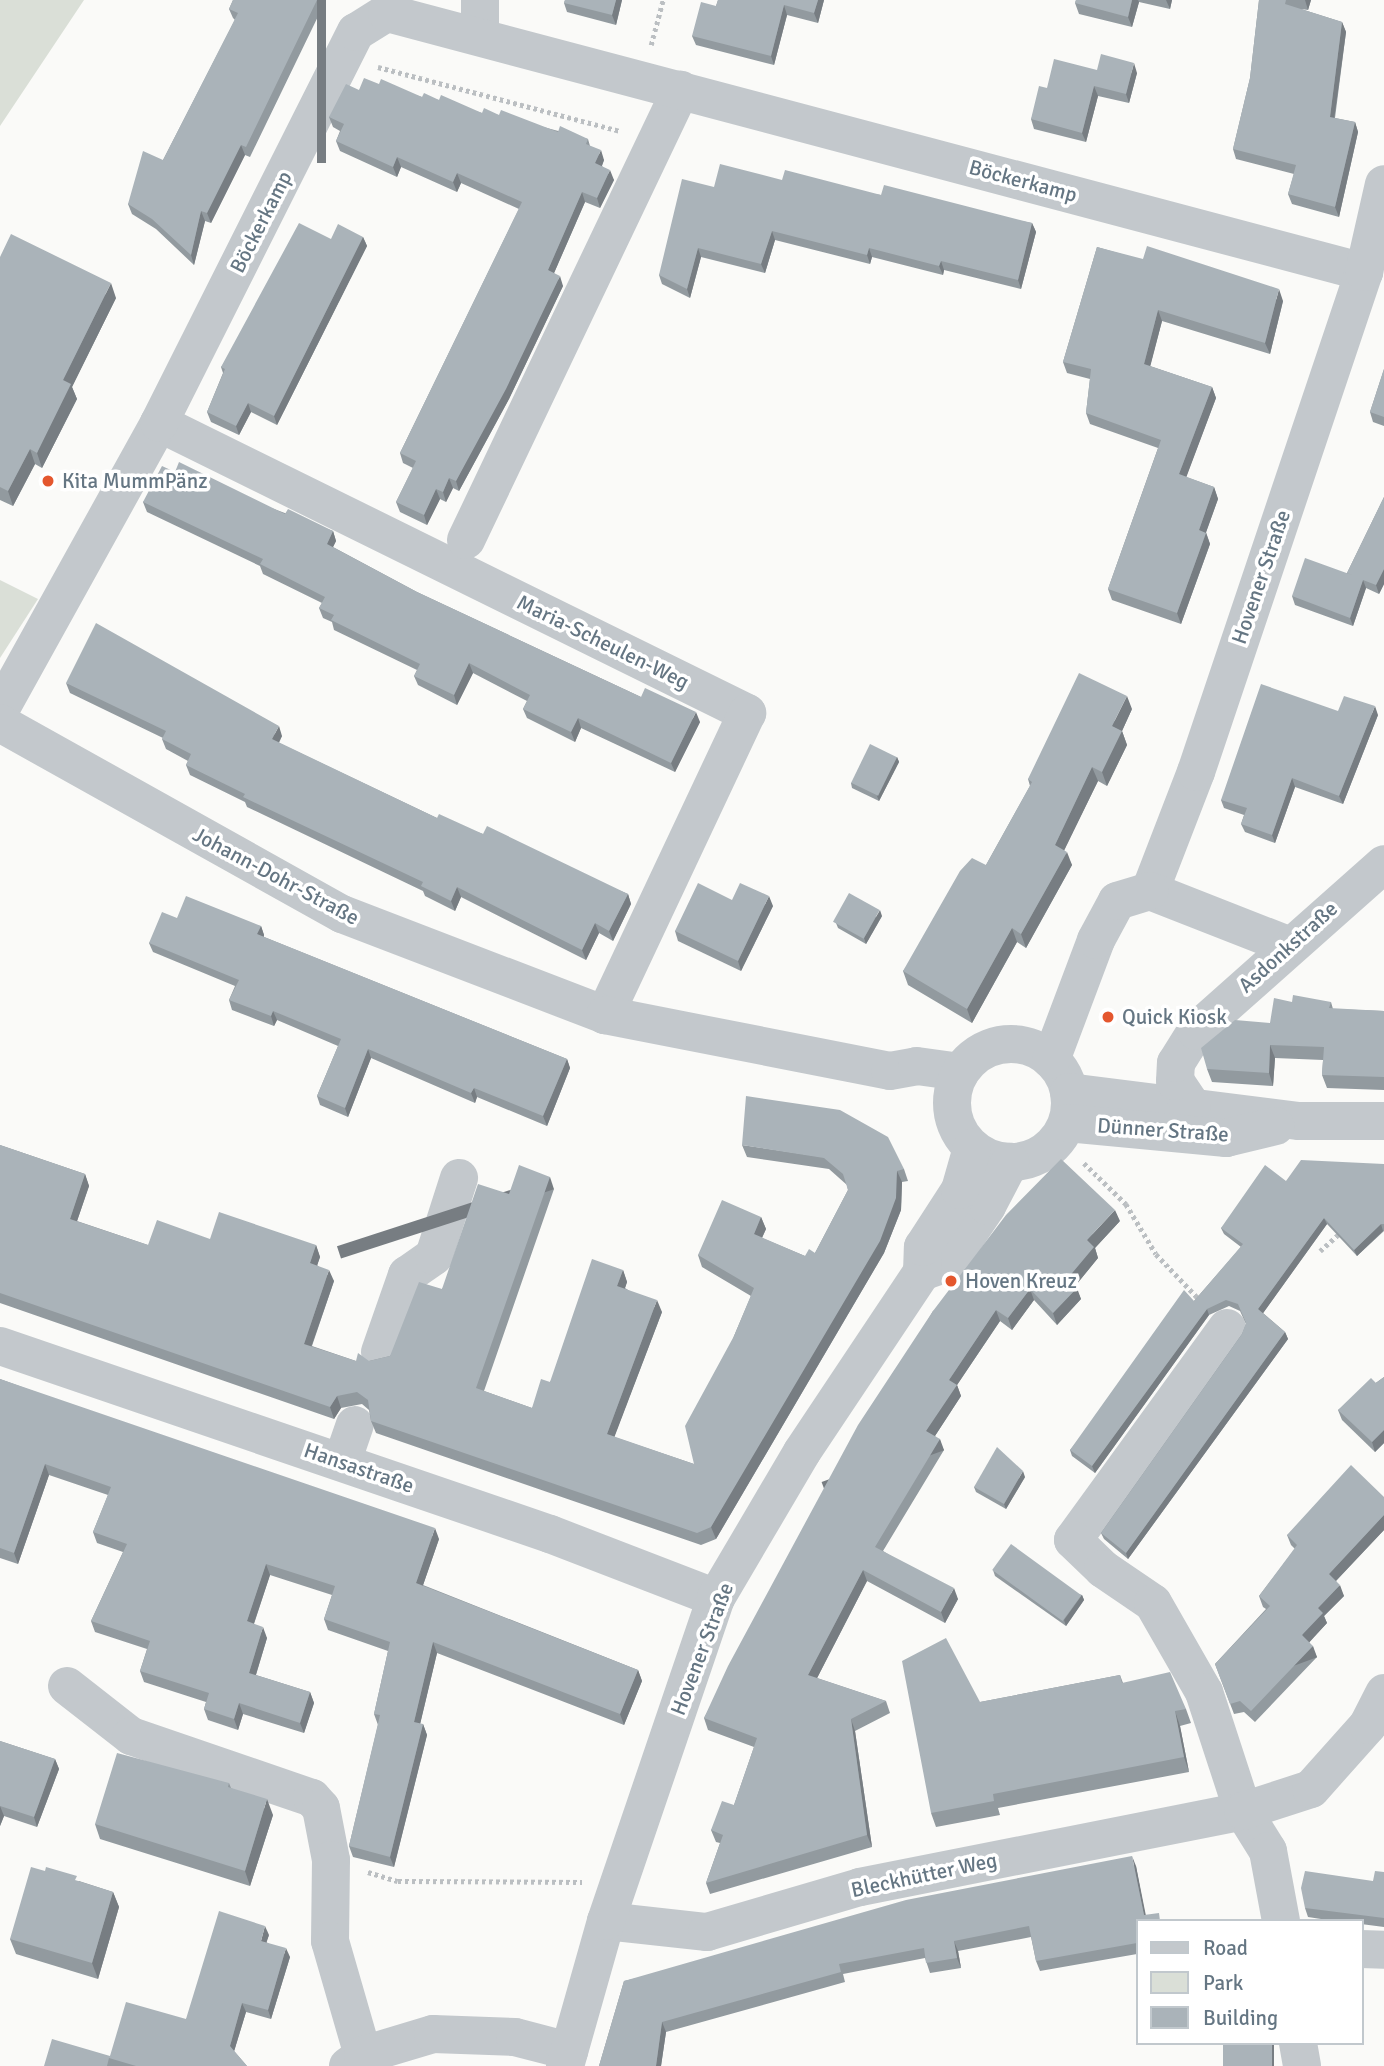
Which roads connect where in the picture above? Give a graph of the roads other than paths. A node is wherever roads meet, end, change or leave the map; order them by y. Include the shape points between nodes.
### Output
1 (391, 7) edge
2 (480, 18) edge
3 (681, 90) junction
4 (1384, 184) edge
5 (1364, 272) junction
6 (159, 424) junction
7 (466, 540) dead end
8 (0, 710) edge
9 (0, 723) edge
10 (1384, 864) edge
11 (1150, 891) junction
12 (1288, 945) junction
13 (604, 1015) junction
14 (956, 1087) junction
15 (1053, 1093) junction
16 (1192, 1106) junction
17 (1299, 1121) junction
18 (1384, 1121) edge
19 (972, 1148) junction
20 (1010, 1162) junction
21 (459, 1178) dead end
22 (922, 1272) junction
23 (1227, 1328) road end
24 (0, 1346) edge
25 (380, 1352) dead end
26 (355, 1425) dead end
27 (342, 1462) junction
28 (716, 1598) junction
29 (67, 1686) dead end
30 (1384, 1693) edge
31 (1243, 1811) junction
32 (1281, 1919) edge
33 (606, 1921) junction
34 (1363, 1949) edge
35 (1384, 1951) edge
36 (1298, 2045) edge
37 (567, 2059) edge
38 (356, 2061) edge
39 (1302, 2066) edge

1 - 2 street, Böckerkamp
1 - 6 street, Böckerkamp via 356,32
2 - 3 street, Böckerkamp via 642,80
3 - 5 street, Böckerkamp
3 - 7 street
4 - 5 street, Hovener Straße
5 - 11 street, Hovener Straße via 1196,772
6 - 8 street, Böckerkamp
6 - 13 street, Maria-Scheulen-Weg via 747,713
9 - 13 street, Johann-Dohr-Straße via 342,914
10 - 12 street, Asdonkstraße
11 - 12 street
11 - 15 street via 1117,901 1096,940
12 - 16 street, Asdonkstraße via 1196,1031 1176,1063 1175,1081
13 - 14 street, Johann-Dohr-Straße via 890,1071 917,1066
14 - 15 street, Dünner Straße via 977,1055 998,1045
14 - 19 street via 961,1135
15 - 16 street, Dünner Straße
15 - 17 street, Dünner Straße via 1226,1138
15 - 20 street via 1034,1158
16 - 17 street, Dünner Straße
17 - 18 street, Dünner Straße
19 - 20 street
19 - 22 street, Hovener Straße via 960,1190 923,1247
20 - 22 street, Hovener Straße via 949,1262
21 - 25 street via 433,1256 407,1275
22 - 28 street, Hovener Straße via 808,1442
23 - 31 street via 1073,1540 1104,1569 1153,1603 1204,1692
24 - 27 street, Hansastraße
26 - 27 street
27 - 28 street, Hansastraße
28 - 33 street, Hovener Straße
29 - 38 street via 131,1736 312,1798 328,1824 330,1941
30 - 31 street, Bleckhütter Weg via 1368,1725 1311,1789
31 - 32 street via 1268,1851
31 - 33 street, Bleckhütter Weg via 860,1886 707,1932
33 - 37 street, Hovener Straße
34 - 35 street
36 - 39 street
37 - 38 street via 515,2037 433,2034

